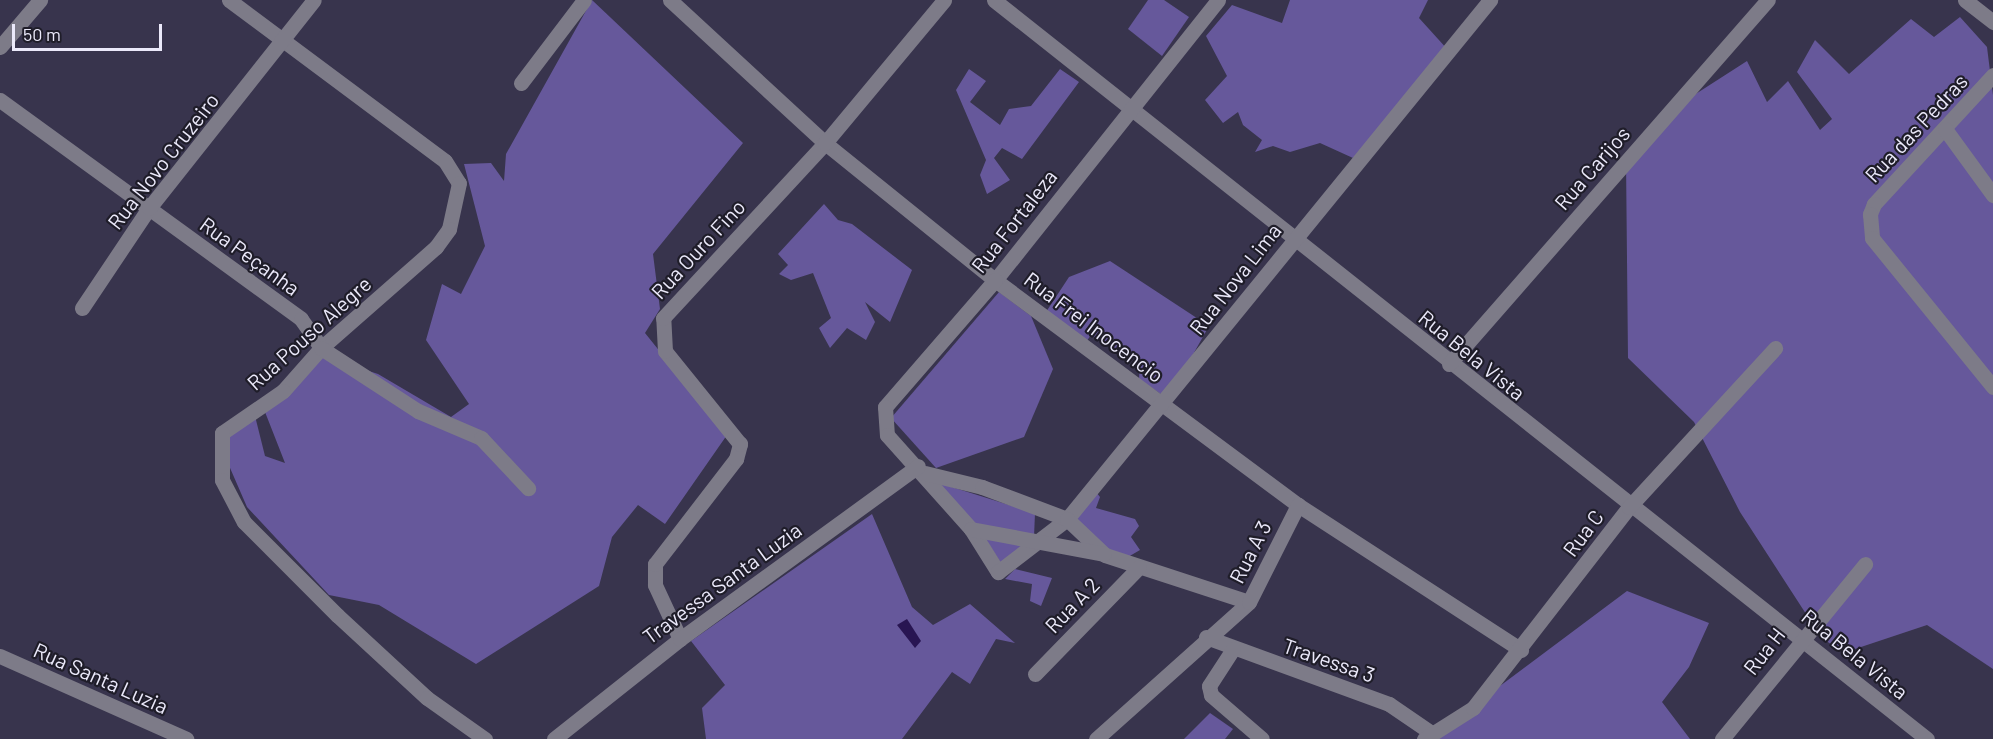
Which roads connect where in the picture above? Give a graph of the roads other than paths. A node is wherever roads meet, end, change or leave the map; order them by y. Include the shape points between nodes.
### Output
1 (40, 0) edge
2 (230, 0) edge
3 (314, 0) edge
4 (584, 0) edge
5 (670, 0) edge
6 (944, 0) edge
7 (994, 0) edge
8 (1218, 0) edge
9 (1490, 0) edge
10 (1767, 0) edge
11 (1965, 0) edge
12 (1993, 22) edge
13 (284, 45) junction
14 (0, 47) edge
15 (1993, 75) edge
16 (521, 83) dead end
17 (0, 100) edge
18 (1128, 110) junction
19 (1945, 129) junction
20 (825, 144) junction
21 (1993, 195) edge
22 (149, 208) junction
23 (1293, 238) junction
24 (995, 280) junction
25 (82, 308) dead end
26 (321, 348) junction
27 (1774, 348) dead end
28 (1449, 364) junction
29 (1991, 385) edge
30 (1163, 405) junction
31 (922, 470) junction
32 (528, 489) dead end
33 (1298, 505) junction
34 (1629, 507) junction
35 (1067, 519) junction
36 (971, 529) junction
37 (1038, 543) junction
38 (1105, 555) junction
39 (1865, 564) dead end
40 (1139, 567) junction
41 (1002, 572) joint
42 (1249, 602) junction
43 (1206, 637) junction
44 (1801, 637) junction
45 (680, 639) junction
46 (1233, 649) junction
47 (1521, 650) junction
48 (0, 656) edge
49 (1035, 674) dead end
50 (1918, 736) edge
51 (1428, 737) edge
52 (186, 739) edge
53 (485, 739) edge
54 (554, 739) edge
55 (1096, 739) edge
56 (1262, 739) edge
57 (1722, 739) edge

1 - 14 street
2 - 13 street, Rua Pouso Alegre
3 - 13 street, Rua Novo Cruzeiro
4 - 16 street
5 - 20 street, Rua Frei Inocencio
6 - 20 street, Rua Ouro Fino
7 - 18 street, Rua Bela Vista
8 - 18 street, Rua Fortaleza
9 - 23 street, Rua Nova Lima
10 - 28 street, Rua Carijos
11 - 12 street
13 - 22 street, Rua Novo Cruzeiro
13 - 26 street, Rua Pouso Alegre via 375,106 445,161 459,183 456,208 436,247
15 - 19 street, Rua das Pedras
17 - 22 street, Rua Peçanha
18 - 23 street, Rua Bela Vista
18 - 24 street, Rua Fortaleza
19 - 21 street
19 - 29 street, Rua das Pedras via 1874,204 1872,238
20 - 24 street, Rua Frei Inocencio
20 - 45 street, Rua Ouro Fino via 663,318 660,328 665,351 740,444 736,459 655,564 655,585
22 - 25 street, Rua Novo Cruzeiro
22 - 26 street, Rua Peçanha via 301,319
23 - 28 street, Rua Bela Vista
23 - 30 street, Rua Nova Lima
24 - 30 street, Rua Frei Inocencio
24 - 31 street, Rua Fortaleza via 885,407 886,435
26 - 32 street, Rua Peçanha via 418,411 481,438
26 - 53 street, Rua Pouso Alegre via 277,396 222,433 219,463 227,494 244,522 337,615 427,698
27 - 34 street, Rua C
28 - 34 street, Rua Bela Vista
30 - 33 street, Rua Frei Inocencio
30 - 35 street, Rua Nova Lima
31 - 35 street via 982,487
31 - 36 street, Rua Fortaleza
31 - 45 street, Travessa Santa Luzia
33 - 42 street, Rua A 3
33 - 47 street, Rua Frei Inocencio
34 - 44 street, Rua Bela Vista
34 - 47 street, Rua C
35 - 37 street, Rua Nova Lima
35 - 38 street
36 - 37 street
36 - 41 street, Rua Fortaleza via 995,570
37 - 38 street
37 - 41 street, Rua Nova Lima
38 - 40 street
39 - 44 street, Rua H
40 - 42 street
40 - 49 street, Rua A 2
42 - 43 street, Rua A 3
43 - 46 street, Travessa 3
43 - 55 street, Rua A 3
44 - 50 street, Rua Bela Vista
44 - 57 street, Rua H
45 - 54 street, Travessa Santa Luzia
46 - 51 street, Travessa 3 via 1389,704
46 - 56 street via 1209,686 1211,695
47 - 51 street, Rua C via 1473,708
48 - 52 street, Rua Santa Luzia

